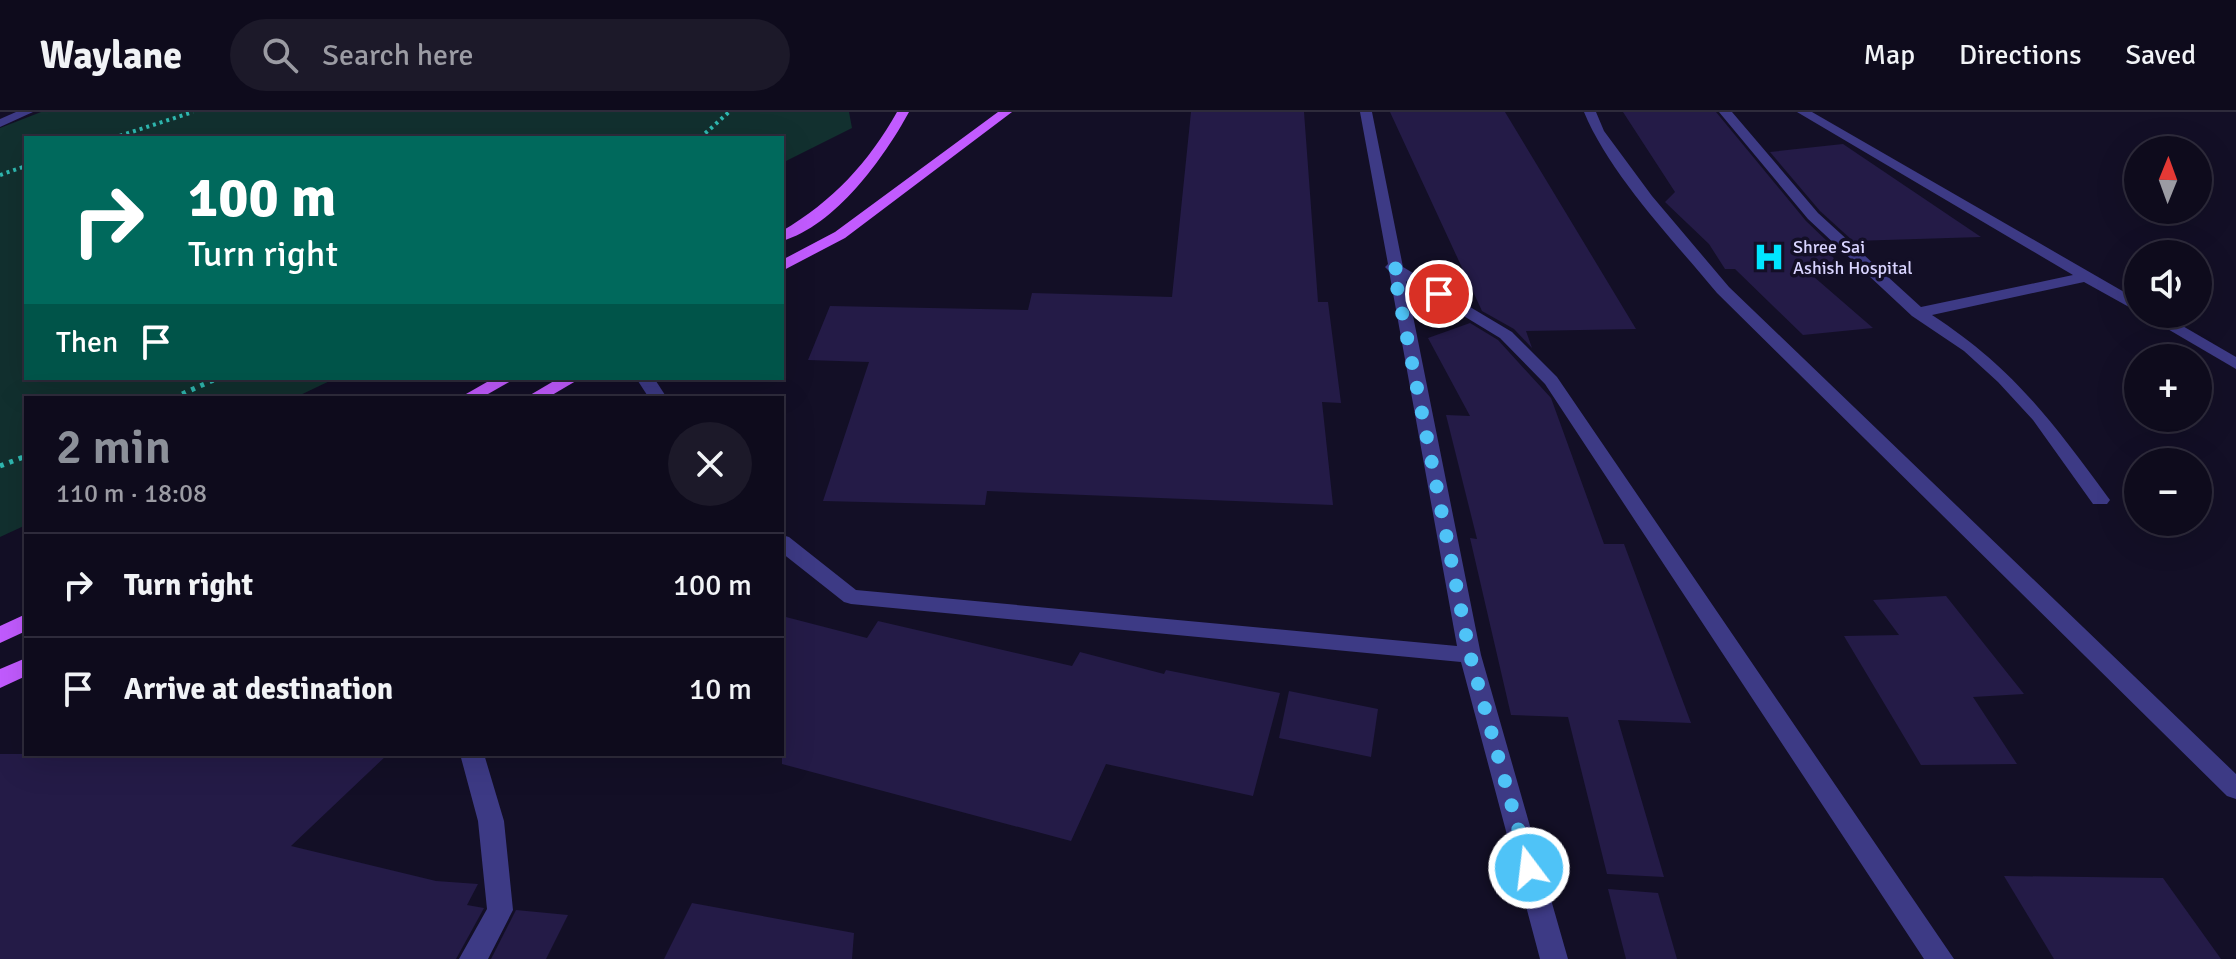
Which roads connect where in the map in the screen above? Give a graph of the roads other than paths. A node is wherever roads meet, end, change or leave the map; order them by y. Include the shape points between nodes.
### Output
1 (27, 112) edge
2 (903, 112) edge
3 (1006, 112) edge
4 (1366, 112) edge
5 (1590, 112) edge
6 (1725, 112) edge
7 (1803, 112) edge
8 (0, 123) edge
9 (784, 236) edge
10 (784, 265) edge
11 (1393, 267) junction
12 (2087, 277) junction
13 (2124, 299) edge
14 (1918, 313) junction
15 (2174, 328) edge
16 (2236, 364) edge
17 (503, 380) edge
18 (568, 380) edge
19 (472, 396) edge
20 (538, 396) edge
21 (2100, 500) dead end
22 (784, 544) edge
23 (24, 623) edge
24 (0, 635) edge
25 (1470, 655) junction
26 (24, 667) edge
27 (0, 679) edge
28 (473, 756) edge
29 (2236, 789) edge
30 (473, 959) edge
31 (1554, 959) edge
32 (1940, 959) edge

1 - 8 street
2 - 9 main road via 892,135 854,182 807,224
3 - 10 main road via 840,235
4 - 11 street
5 - 29 street via 1647,199 1723,290
6 - 14 street via 1813,216
7 - 12 street
11 - 25 street
11 - 32 street via 1506,335 1551,381
12 - 13 street
12 - 14 street
14 - 21 street via 1970,347 2004,378 2039,416
15 - 16 street
17 - 19 main road
18 - 20 main road
22 - 25 street via 851,597
23 - 24 main road
25 - 31 street
26 - 27 main road
28 - 30 street via 491,821 500,910

